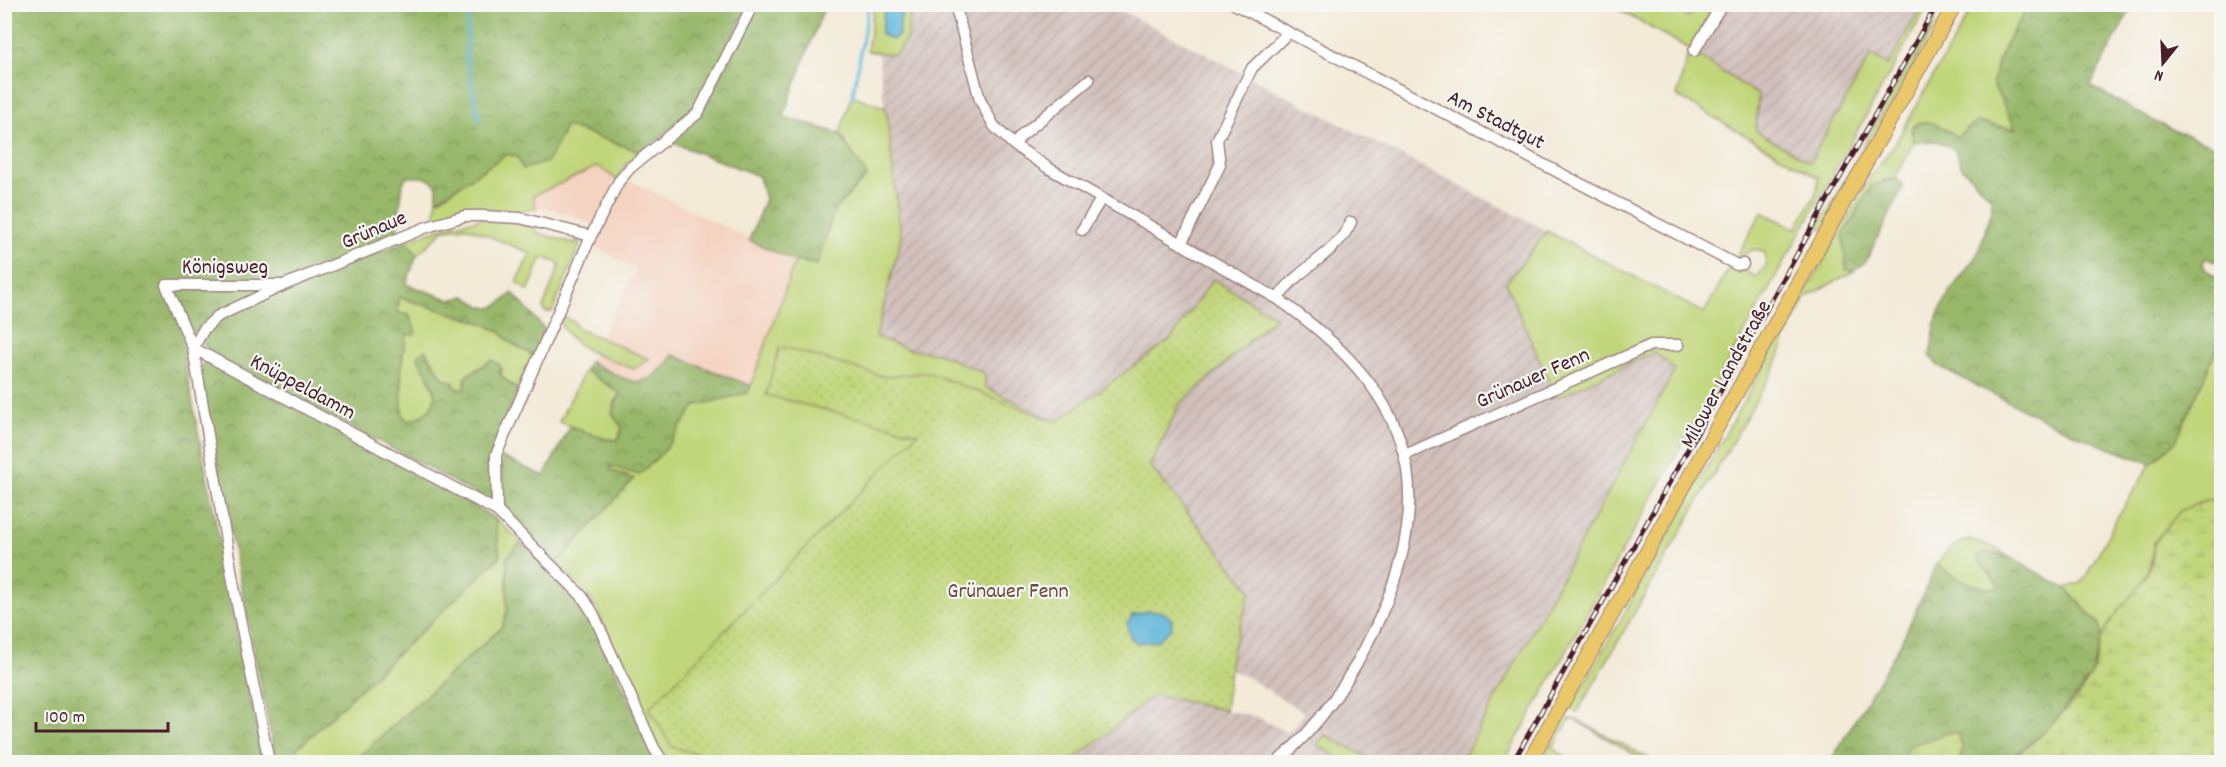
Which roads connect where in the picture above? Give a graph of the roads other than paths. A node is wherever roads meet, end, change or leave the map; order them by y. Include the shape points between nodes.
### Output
1 (753, 4) edge
2 (955, 4) edge
3 (1234, 4) edge
4 (1722, 4) edge
5 (1955, 4) edge
6 (1288, 33) junction
7 (1694, 51) dead end
8 (1089, 80) dead end
9 (1014, 145) junction
10 (1101, 199) junction
11 (1351, 222) dead end
12 (1082, 230) dead end
13 (591, 236) junction
14 (1181, 244) junction
15 (1743, 264) dead end
16 (284, 285) junction
17 (1278, 299) junction
18 (1678, 345) dead end
19 (193, 348) junction
20 (1405, 455) junction
21 (497, 511) junction
22 (269, 762) edge
23 (663, 762) edge
24 (1276, 762) edge
25 (1529, 762) edge

1 - 13 street via 698,113 630,168 619,181
2 - 9 street via 986,114
3 - 6 street, Am Stadtgut
4 - 7 street
5 - 25 main road, Milower Landstraße
6 - 14 street via 1252,68 1217,140 1220,165
6 - 15 street, Am Stadtgut via 1737,265
8 - 9 street
9 - 10 street
10 - 12 street
10 - 14 street
11 - 17 street
13 - 16 street, Grünaue via 520,219 465,216 427,226
13 - 21 street via 496,455
14 - 17 street
16 - 19 street, Grünaue via 218,316 204,329
16 - 19 street, Königsweg via 166,285
17 - 20 street via 1335,344 1363,373 1382,400
18 - 20 street, Grünauer Fenn via 1651,345
19 - 21 street, Knüppeldamm
19 - 22 street
20 - 24 street via 1411,492 1409,524 1386,604 1344,687 1317,723
21 - 23 street, Knüppeldamm via 582,596

